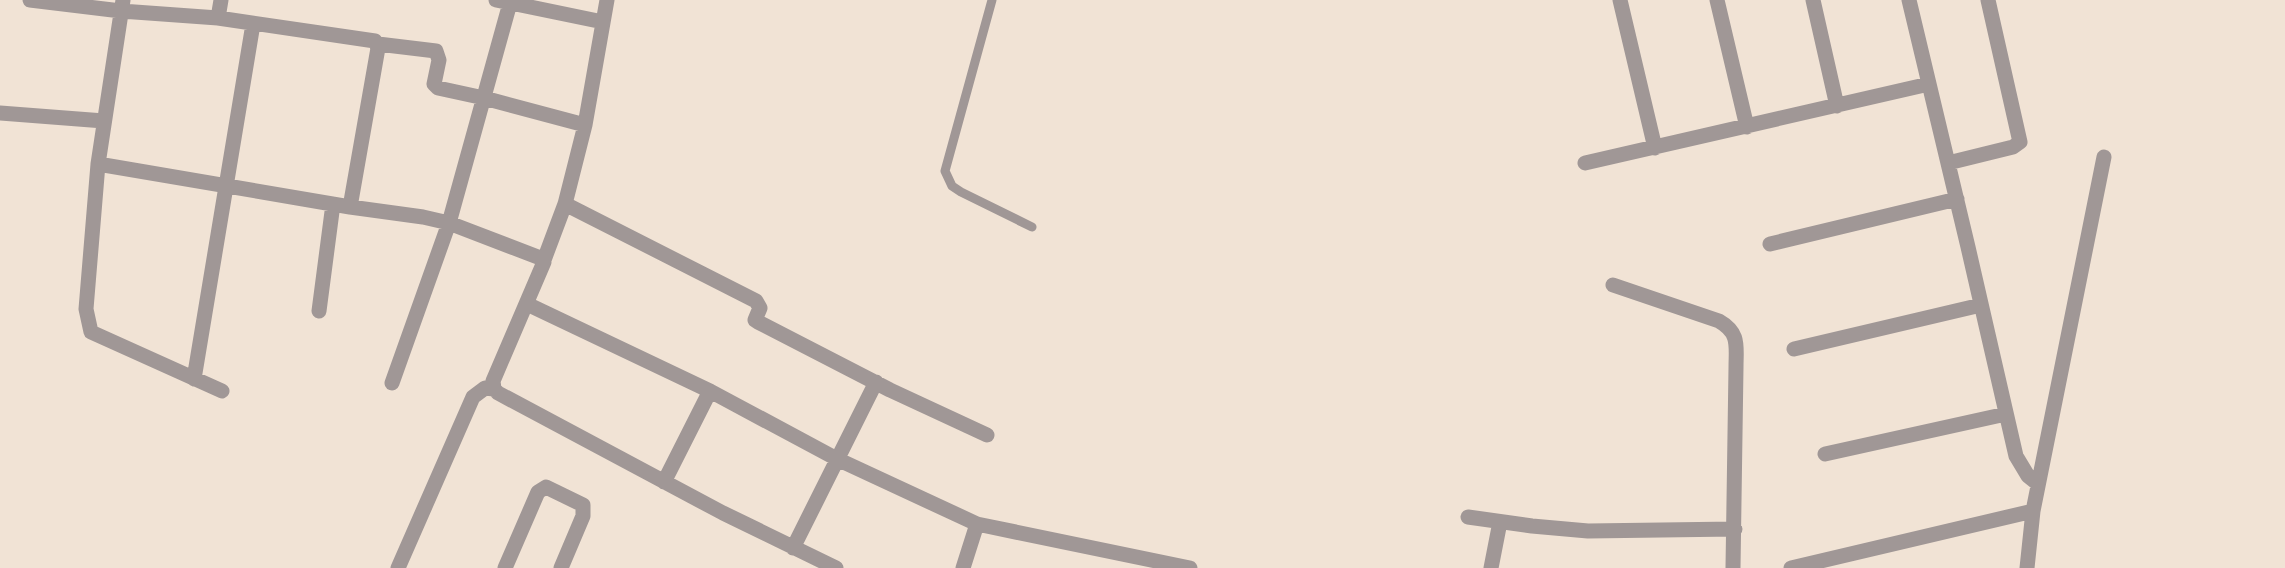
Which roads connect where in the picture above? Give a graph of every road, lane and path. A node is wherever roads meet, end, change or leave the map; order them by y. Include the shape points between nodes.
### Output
1 (30, 0) edge
2 (221, 0) edge
3 (607, 0) edge
4 (992, 0) edge
5 (1620, 0) edge
6 (1717, 0) edge
7 (1813, 0) edge
8 (1909, 0) edge
9 (1988, 0) edge
10 (503, 1) edge
11 (122, 6) edge
12 (218, 18) junction
13 (603, 22) junction
14 (253, 24) junction
15 (378, 44) junction
16 (1929, 84) junction
17 (484, 98) junction
18 (1837, 106) junction
19 (0, 113) edge
20 (104, 121) junction
21 (585, 125) junction
22 (1747, 127) junction
23 (1655, 148) junction
24 (2104, 157) dead end
25 (1948, 162) junction
26 (1585, 163) dead end
27 (98, 164) junction
28 (227, 187) junction
29 (1957, 199) junction
30 (333, 204) junction
31 (565, 204) junction
32 (350, 207) junction
33 (449, 223) junction
34 (1032, 227) dead end
35 (1770, 244) dead end
36 (544, 260) junction
37 (1613, 285) dead end
38 (527, 304) junction
39 (1981, 305) junction
40 (319, 311) dead end
41 (1794, 349) dead end
42 (194, 379) junction
43 (392, 382) dead end
44 (876, 382) junction
45 (494, 389) junction
46 (222, 391) dead end
47 (710, 391) junction
48 (2006, 414) junction
49 (987, 435) dead end
50 (1825, 454) dead end
51 (837, 459) junction
52 (664, 482) junction
53 (2038, 484) junction
54 (2033, 512) junction
55 (1468, 517) dead end
56 (1500, 522) junction
57 (977, 524) junction
58 (1734, 529) junction
59 (793, 548) junction
60 (398, 568) edge
61 (505, 568) edge
62 (561, 568) edge
63 (836, 568) edge
64 (963, 568) edge
65 (1190, 568) edge
66 (1491, 568) edge
67 (1733, 568) edge
68 (1791, 568) edge
69 (2027, 568) edge

1 - 11 street
2 - 12 street
3 - 13 street
4 - 34 lane via 945,171 952,186 961,192
5 - 23 street
6 - 22 street
7 - 18 street
8 - 16 street
9 - 25 street via 2020,142 2013,147
10 - 13 street
10 - 17 street
11 - 12 street
11 - 20 street
12 - 14 street
13 - 21 street
14 - 15 street
14 - 28 street
15 - 17 street via 436,51 439,60 435,87
15 - 32 street
16 - 18 street
16 - 25 street
17 - 21 street
17 - 33 street
18 - 22 street
19 - 20 street
20 - 27 street
21 - 31 street
22 - 23 street
23 - 26 street
24 - 53 street
25 - 29 street
27 - 28 street
27 - 42 street via 86,309 91,332
28 - 30 street
28 - 42 street
29 - 35 street
29 - 39 street
30 - 32 street
30 - 40 street
31 - 36 street
31 - 44 street via 756,300 760,308 755,320
32 - 33 street
33 - 36 street
33 - 43 street
36 - 38 street
37 - 58 street via 1718,321 1733,333 1736,341
38 - 45 street via 494,381
38 - 47 street
39 - 41 street
39 - 48 street
42 - 46 street
44 - 49 street
44 - 51 street
45 - 52 street
45 - 60 street via 485,388 473,397
47 - 51 street
47 - 52 street
48 - 50 street
48 - 53 street via 2016,456 2028,476
51 - 57 street
51 - 59 street
52 - 59 street
53 - 54 street
54 - 68 street
54 - 69 street
55 - 56 street
56 - 58 street via 1588,531
56 - 66 street
57 - 64 street
57 - 65 street
58 - 67 street
59 - 63 street
61 - 62 street via 538,492 546,486 580,502 584,509

